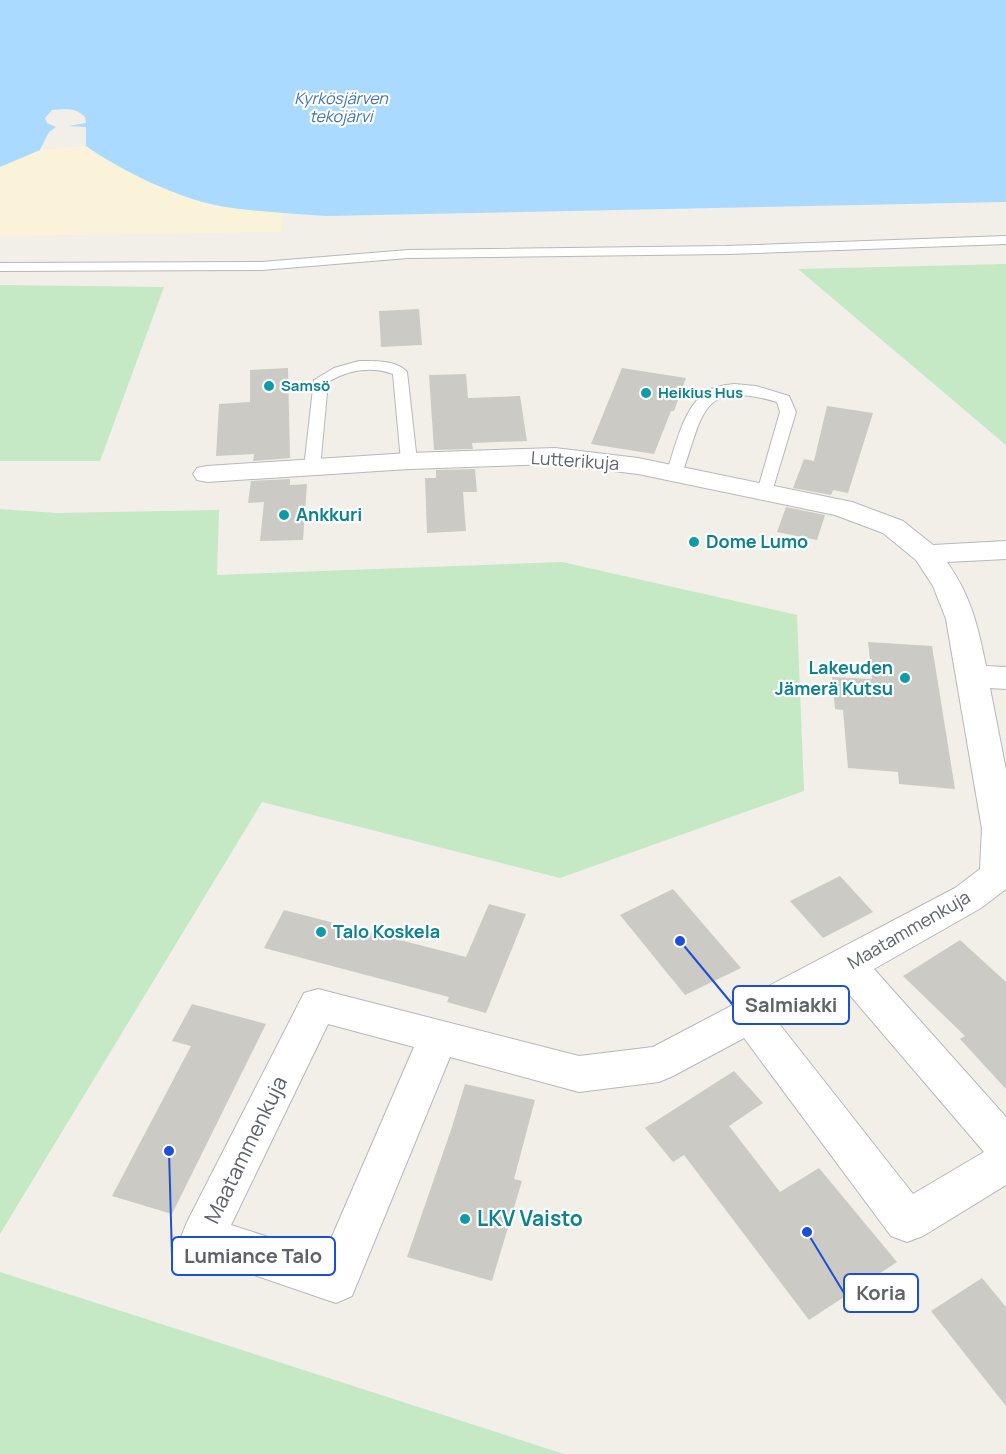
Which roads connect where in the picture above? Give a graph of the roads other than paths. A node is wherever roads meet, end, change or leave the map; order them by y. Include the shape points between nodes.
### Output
1 (1006, 240) edge
2 (0, 267) edge
3 (409, 461) junction
4 (312, 468) junction
5 (207, 474) dead end
6 (674, 474) junction
7 (765, 492) junction
8 (1006, 550) edge
9 (926, 554) junction
10 (989, 677) edge
11 (996, 751) edge
12 (847, 965) junction
13 (751, 1016) junction
14 (438, 1037) junction
15 (1006, 1147) edge
16 (1006, 1162) edge

1 - 2 lane via 726,250 408,254 262,266
3 - 4 street, Lutterikuja
3 - 4 lane via 400,372 387,366 373,366 331,372 321,380
3 - 6 street, Lutterikuja via 555,456
4 - 5 street, Lutterikuja
6 - 7 street, Lutterikuja
6 - 7 lane via 699,407 708,396 722,389 764,392 784,399 788,412
7 - 9 street, Lutterikuja via 842,508 883,523
8 - 9 street
9 - 10 street, Maatammenkuja via 948,585
10 - 11 street, Maatammenkuja
11 - 12 street, Maatammenkuja via 998,875 968,898
12 - 13 street, Maatammenkuja
12 - 15 street
13 - 14 street, Maatammenkuja via 659,1064 579,1074
13 - 16 street via 907,1221
14 - 14 street, Maatammenkuja via 318,1005 203,1238 336,1281

